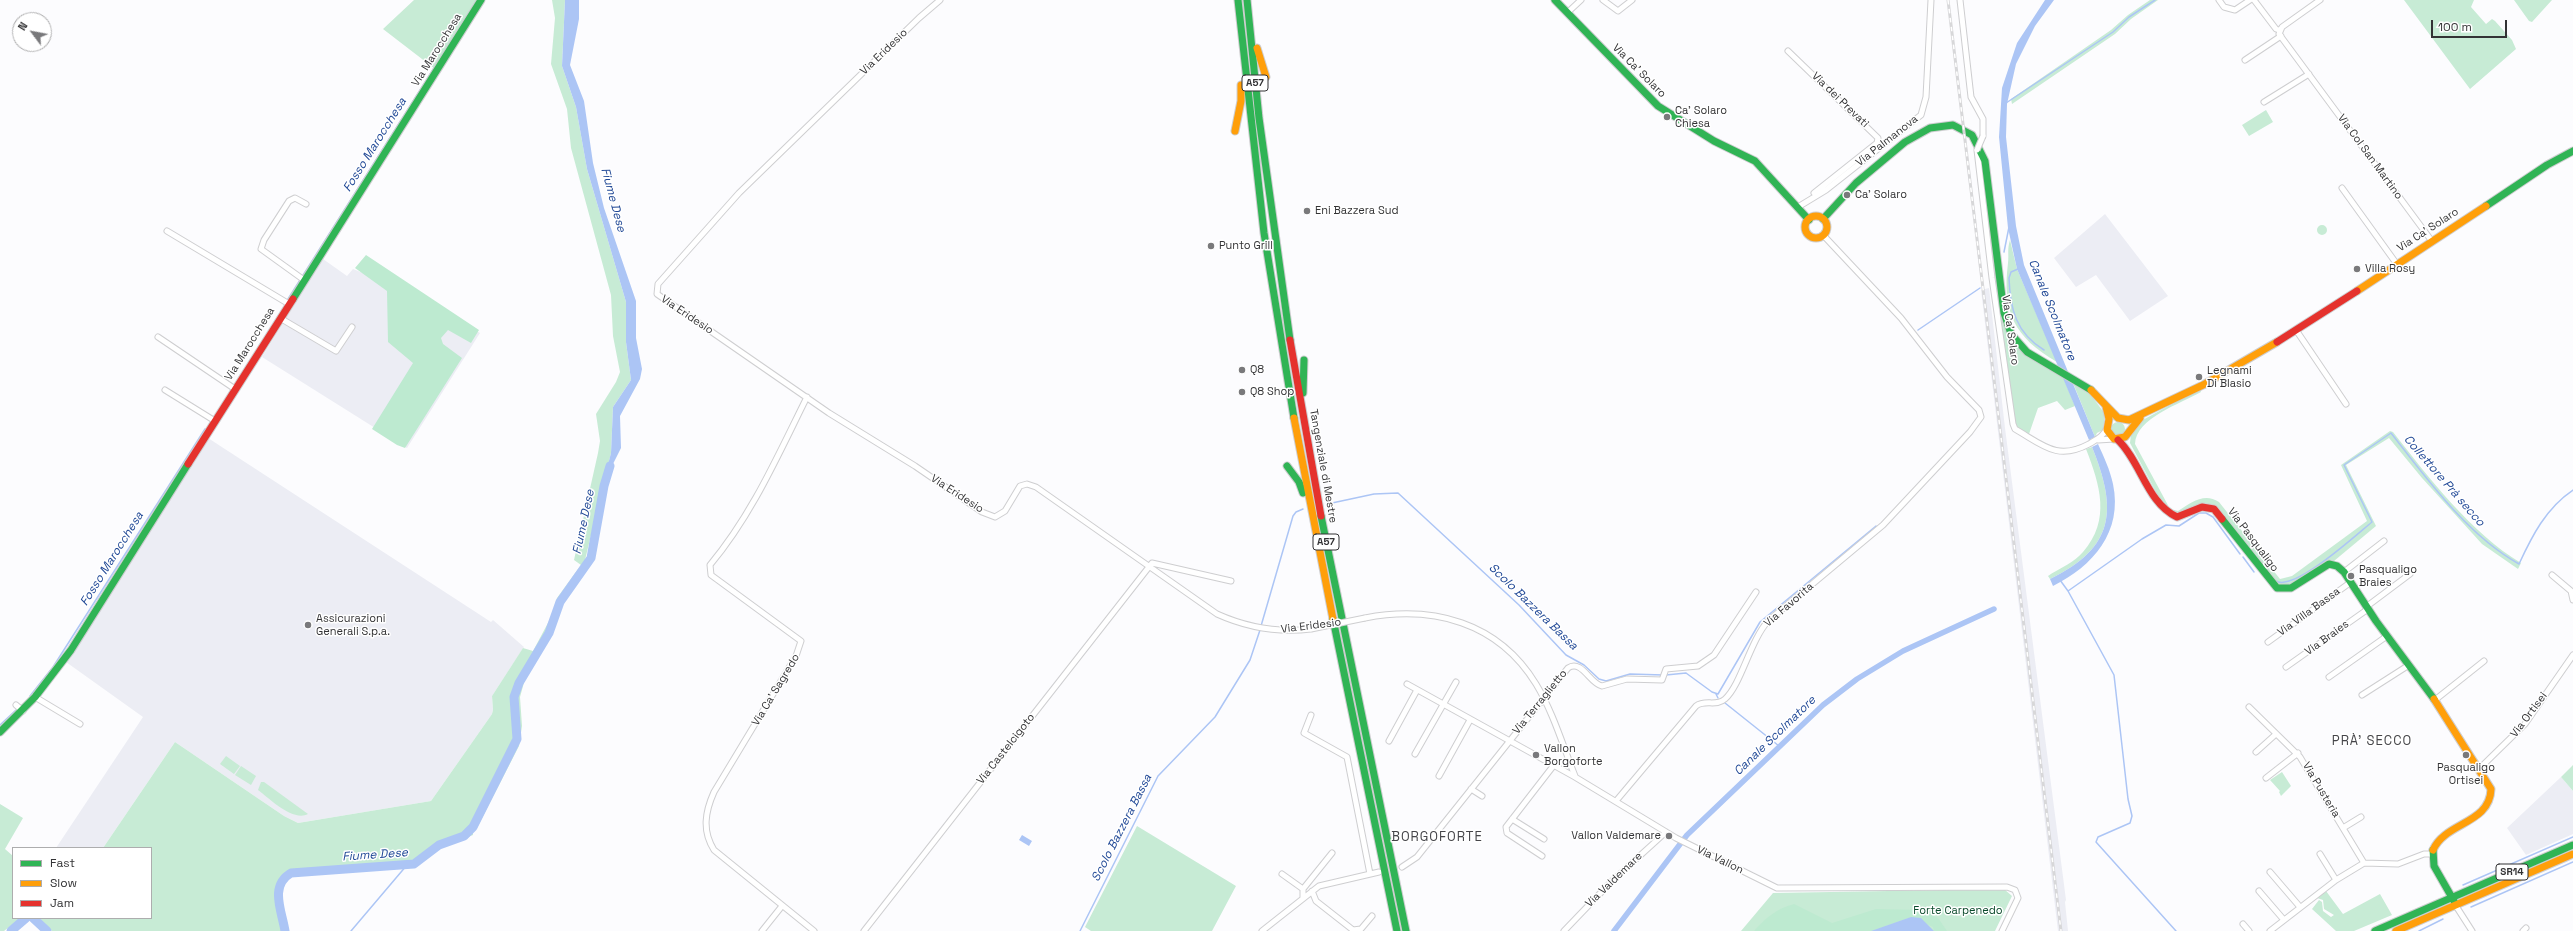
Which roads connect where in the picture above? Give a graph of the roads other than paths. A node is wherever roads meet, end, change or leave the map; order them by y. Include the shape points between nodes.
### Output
1 (481, 0) edge
2 (940, 0) edge
3 (1238, 0) edge
4 (1247, 0) edge
5 (1555, 0) edge
6 (1581, 0) edge
7 (1603, 0) edge
8 (1632, 0) edge
9 (1931, 0) edge
10 (1960, 0) edge
11 (2219, 0) edge
12 (2250, 0) edge
13 (2254, 0) edge
14 (2320, 0) edge
15 (1567, 13) junction
16 (1248, 16) junction
17 (2280, 33) junction
18 (1788, 51) dead end
19 (1243, 52) junction
20 (2245, 60) dead end
21 (2309, 74) junction
22 (1266, 77) dead end
23 (2264, 102) dead end
24 (1235, 131) dead end
25 (2573, 151) edge
26 (2342, 188) dead end
27 (1812, 197) junction
28 (306, 204) dead end
29 (1798, 207) junction
30 (1823, 219) junction
31 (1809, 220) junction
32 (167, 231) dead end
33 (1824, 236) junction
34 (2431, 240) junction
35 (2396, 263) junction
36 (302, 278) junction
37 (289, 304) junction
38 (280, 318) junction
39 (352, 327) dead end
40 (2296, 330) junction
41 (158, 337) dead end
42 (1304, 360) dead end
43 (235, 389) junction
44 (165, 390) dead end
45 (807, 397) junction
46 (2346, 404) dead end
47 (2105, 405) junction
48 (2143, 415) junction
49 (2122, 419) junction
50 (215, 421) junction
51 (2108, 426) junction
52 (2128, 432) junction
53 (1306, 436) junction
54 (2116, 439) junction
55 (2097, 440) junction
56 (2130, 451) junction
57 (1287, 466) dead end
58 (1311, 511) junction
59 (2384, 541) dead end
60 (1148, 568) junction
61 (2344, 572) junction
62 (2410, 574) dead end
63 (2552, 575) dead end
64 (1231, 581) dead end
65 (2351, 582) junction
66 (1756, 592) dead end
67 (2573, 600) edge
68 (2367, 608) junction
69 (2387, 636) junction
70 (2268, 642) dead end
71 (2573, 655) edge
72 (2484, 661) dead end
73 (2409, 665) junction
74 (2286, 668) dead end
75 (2329, 677) dead end
76 (1456, 682) dead end
77 (1407, 684) dead end
78 (1417, 690) junction
79 (2362, 695) dead end
80 (35, 697) junction
81 (1543, 698) junction
82 (2435, 700) junction
83 (1443, 704) junction
84 (16, 705) dead end
85 (2249, 707) dead end
86 (23, 710) junction
87 (1311, 715) dead end
88 (1470, 720) junction
89 (80, 724) dead end
90 (0, 732) edge
91 (2276, 734) junction
92 (1389, 741) dead end
93 (1509, 741) junction
94 (2256, 752) dead end
95 (2298, 753) junction
96 (1415, 754) dead end
97 (1554, 765) junction
98 (2479, 769) junction
99 (1439, 776) dead end
100 (1575, 777) junction
101 (2266, 778) dead end
102 (1471, 789) junction
103 (1482, 796) dead end
104 (1616, 801) junction
105 (2361, 817) dead end
106 (1512, 819) junction
107 (2343, 828) junction
108 (1666, 832) junction
109 (1544, 839) dead end
110 (2573, 845) edge
111 (1332, 853) dead end
112 (2320, 854) dead end
113 (2432, 854) junction
114 (2573, 854) edge
115 (1542, 856) dead end
116 (2364, 863) junction
117 (1402, 867) dead end
118 (1379, 872) dead end
119 (2270, 872) dead end
120 (1282, 874) dead end
121 (1370, 874) junction
122 (2336, 880) junction
123 (1303, 889) junction
124 (1312, 890) junction
125 (2259, 891) dead end
126 (2452, 897) junction
127 (1303, 898) junction
128 (782, 906) junction
129 (2456, 906) junction
130 (2300, 907) junction
131 (1372, 916) dead end
132 (2284, 920) junction
133 (2243, 924) dead end
134 (762, 931) edge
135 (814, 931) edge
136 (864, 931) edge
137 (1262, 931) edge
138 (1396, 931) edge
139 (1406, 931) edge
140 (1564, 931) edge
141 (2002, 931) edge
142 (2249, 931) edge
143 (2270, 931) edge
144 (2375, 931) edge
145 (2396, 931) edge
146 (2472, 931) edge

1 - 36 main road, Via Marocchesa
2 - 45 street, Via Eridesio via 739,193 656,288 659,296
3 - 19 main road, Tangenziale di Mestre / A57
4 - 16 main road, Tangenziale di Mestre / A57
5 - 15 main road, Via Ca' Solaro
6 - 15 street
7 - 8 street via 1618,11
9 - 27 street, Via Palmanova via 1926,97 1921,115 1826,190
10 - 55 street, Via Ca' Solaro, bridge via 1971,97 1983,119 1983,136 1977,150 2013,424 2015,429 2058,452 2075,450
11 - 12 street via 2224,7 2235,10
13 - 17 street, Via Col San Martino
14 - 17 street
15 - 29 main road, Via Ca' Solaro via 1658,106 1702,134 1755,161
16 - 22 main road via 1255,32 1260,62
16 - 53 main road, Tangenziale di Mestre / A57 via 1272,231
17 - 20 street
17 - 21 street, Via Col San Martino
18 - 27 street, Via dei Prevati via 1878,138 1877,143
19 - 24 main road via 1240,73 1242,96
19 - 58 main road, Tangenziale di Mestre / A57 via 1264,234 1280,343
21 - 23 street
21 - 34 street, Via Col San Martino
25 - 34 main road, Via Ca' Solaro
26 - 35 street
27 - 29 street, Via Palmanova
28 - 36 street via 295,198 289,201 261,249
29 - 31 main road, Via Ca' Solaro
30 - 31 main road via 1817,217
30 - 33 main road via 1827,229
30 - 47 main road, Via Ca' Solaro via 1850,187 1919,132 1939,125 1964,130 1978,143 1985,161 2006,322 2011,334 2023,348 2094,391
31 - 33 main road via 1806,226 1808,235 1818,238
32 - 37 street
33 - 104 street, Via Favorita via 1901,318 1981,415 1970,432 1883,525 1768,621 1758,635 1727,697 1717,703 1701,703 1696,706
34 - 35 main road, Via Ca' Solaro
35 - 40 main road, Via Ca' Solaro
36 - 37 main road, Via Marocchesa
37 - 38 main road, Via Marocchesa
38 - 39 street via 336,351
38 - 43 main road, Via Marocchesa
40 - 46 street
40 - 48 main road, Via Ca' Solaro via 2202,385
41 - 43 street
42 - 53 main road via 1302,380
43 - 50 main road, Via Marocchesa
44 - 50 street
45 - 60 street, Via Eridesio via 982,512 996,516 1005,511 1020,486 1023,484 1036,487
45 - 128 street, Via Ca' Sagredo via 764,483 730,542 710,566 711,575 801,641 796,656 714,792 706,816 706,835 714,850
47 - 49 main road, Via Ca' Solaro
47 - 51 main road
48 - 49 main road, Via Ca' Solaro
48 - 52 main road, Via Ca' Solaro
49 - 51 main road, Via Ca' Solaro
49 - 52 main road, Via Ca' Solaro
50 - 80 main road, Via Marocchesa via 71,650
51 - 54 main road via 2108,434
51 - 55 street, Via Ca' Solaro
52 - 54 main road, Via Ca' Solaro
52 - 56 main road, Via Pasqualigo
53 - 139 main road, Tangenziale di Mestre / A57
54 - 55 street, Via Ca' Solaro
54 - 56 main road, Via Pasqualigo
56 - 61 main road, Via Pasqualigo via 2165,512 2177,517 2202,507 2214,509 2277,588 2291,588 2329,564
57 - 58 main road via 1299,482
58 - 138 main road, Tangenziale di Mestre / A57
59 - 61 street
60 - 64 street via 1152,563 1158,563
60 - 81 street, Via Eridesio, bridge via 1217,614 1254,628 1288,631 1311,629 1365,618 1417,613 1437,615 1465,624 1505,648 1521,664
60 - 136 street, Via Castelcigoto
61 - 65 main road
62 - 68 street, Via Braies
63 - 67 street via 2571,591
65 - 68 main road
65 - 70 street, Via Villa Bassa
66 - 81 street, Via Terraglietto via 1714,655 1698,666 1668,669 1660,681 1627,679 1602,686 1596,684 1579,667 1571,666
68 - 69 main road
68 - 74 street, Via Braies
69 - 73 main road
69 - 75 street
71 - 98 street, Via Ortisei via 2525,724
72 - 82 street
73 - 79 street
73 - 82 main road
76 - 83 street
77 - 78 street, Via Vallon
78 - 83 street, Via Vallon
78 - 92 street
80 - 86 main road, Via Marocchesa
80 - 89 street
81 - 93 street, Via Terraglietto
81 - 100 street, Via Eridesio
82 - 98 main road
83 - 88 street, Via Vallon
83 - 96 street
84 - 86 street
85 - 91 street, Via Pusteria
86 - 90 main road, Via Marocchesa
87 - 121 street via 1304,733 1347,757
88 - 93 street, Via Vallon
88 - 99 street
91 - 94 street
91 - 95 street, Via Pusteria
93 - 97 street, Via Vallon
93 - 102 street, Via Terraglietto
95 - 101 street, Via Pusteria
95 - 107 street, Via Pusteria
97 - 100 street, Via Vallon
97 - 106 street
98 - 113 main road via 2490,789 2488,805 2437,845
100 - 104 street, Via Vallon
102 - 103 street
102 - 117 street, Via Terraglietto via 1417,857
104 - 108 street, Via Vallon
105 - 107 street, Via Pusteria
106 - 109 street
106 - 115 street via 1506,827 1507,833
107 - 116 street, Via Pusteria
108 - 140 street, Via Valdemare via 1612,881
108 - 141 street, Via Vallon via 1777,888 2010,887 2017,892 2018,900
110 - 126 main road, SR14
111 - 123 street
112 - 122 street
113 - 116 street via 2424,854 2398,864
113 - 126 main road
114 - 129 main road, SR14
116 - 122 street
118 - 121 street
119 - 130 street
120 - 123 street
121 - 124 street via 1326,884
122 - 130 street
123 - 127 street
124 - 127 street
124 - 131 street via 1316,901 1353,930 1361,929
125 - 132 street
126 - 129 main road
126 - 144 main road, SR14
127 - 137 street
128 - 134 street
128 - 135 street
129 - 145 main road, SR14
129 - 146 street
130 - 132 street
132 - 143 street
133 - 142 street

